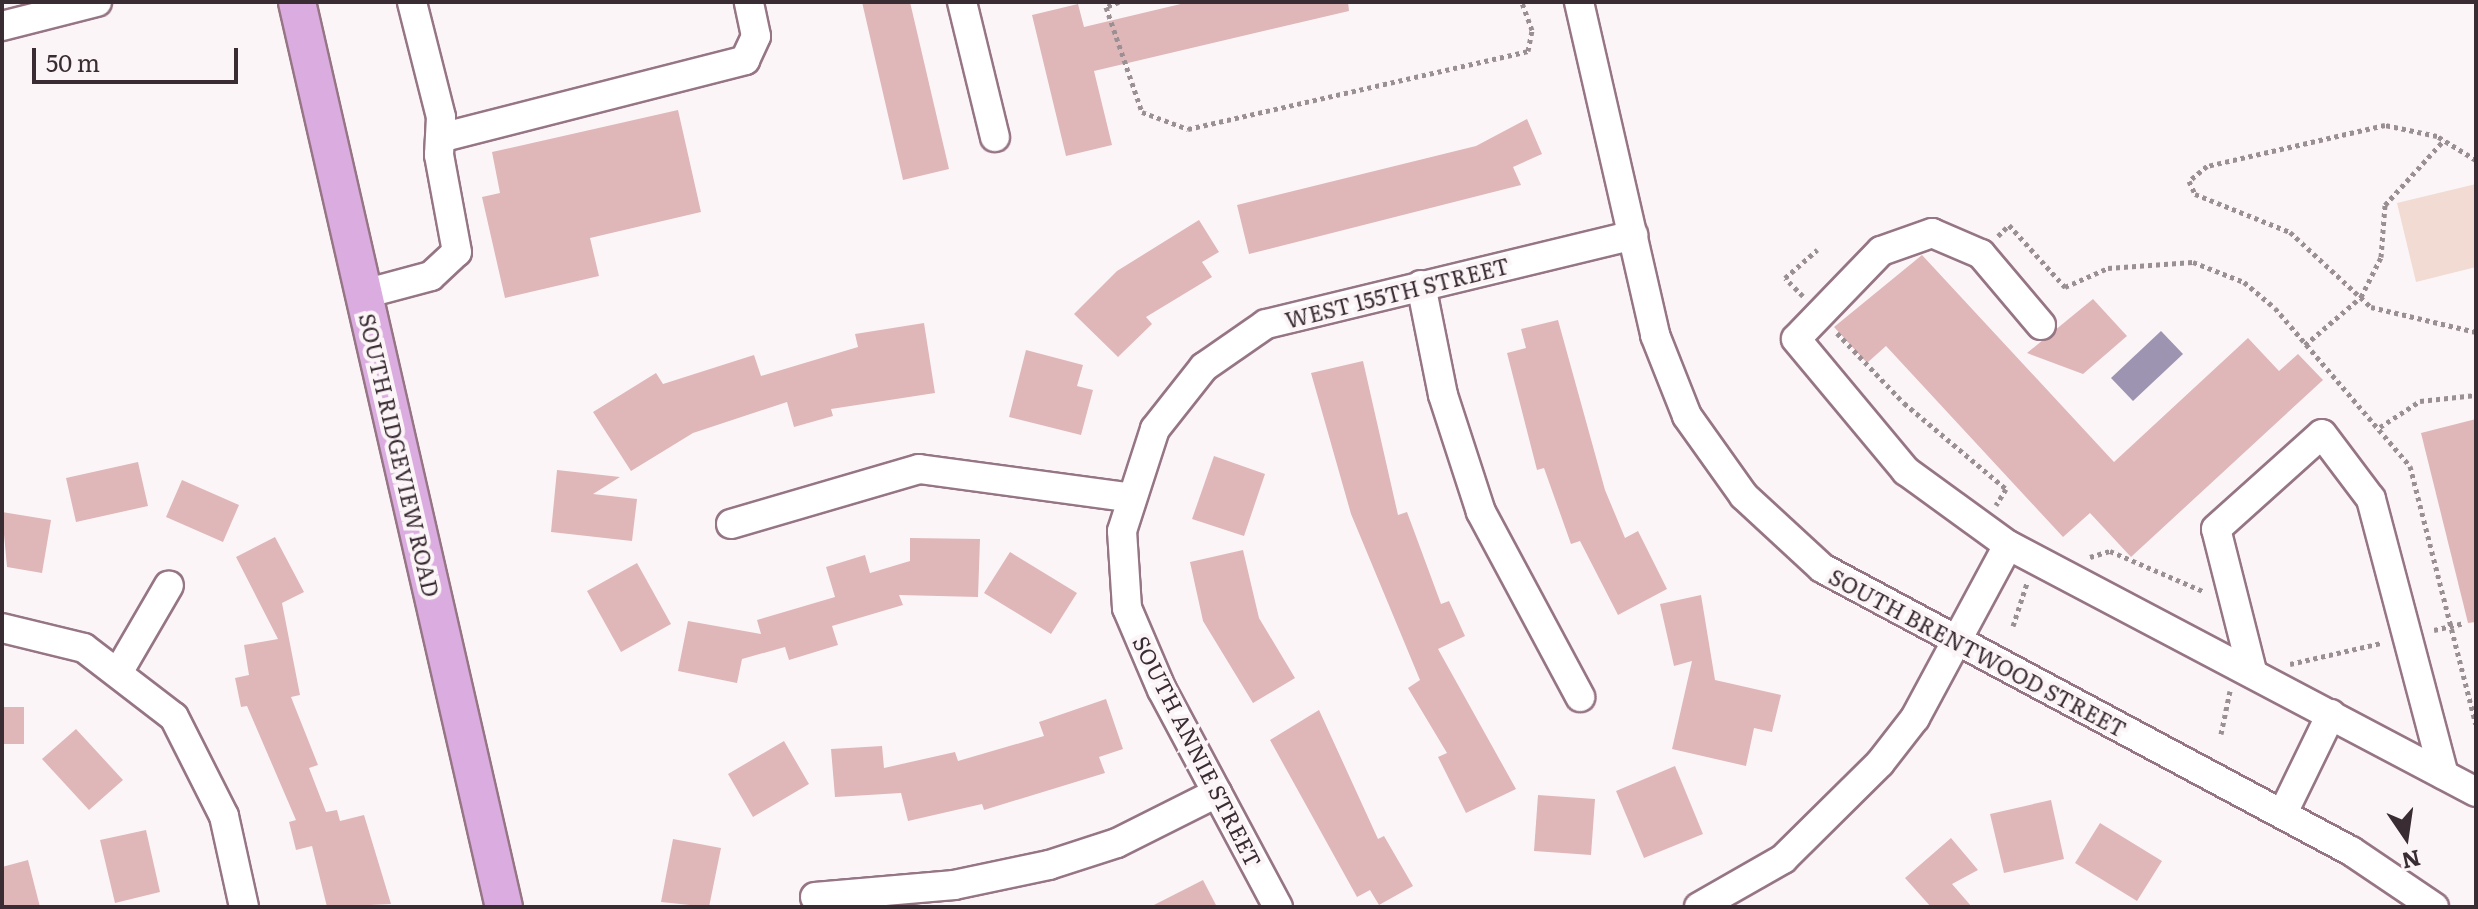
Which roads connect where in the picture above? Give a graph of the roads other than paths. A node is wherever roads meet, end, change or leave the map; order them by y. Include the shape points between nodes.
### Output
1 (97, 2) edge
2 (297, 2) edge
3 (412, 2) edge
4 (749, 2) edge
5 (962, 2) edge
6 (1579, 2) edge
7 (2, 26) edge
8 (995, 137) dead end
9 (440, 138) junction
10 (1633, 235) junction
11 (1421, 285) junction
12 (364, 294) junction
13 (2041, 325) dead end
14 (1127, 497) junction
15 (731, 524) dead end
16 (2008, 545) junction
17 (169, 585) dead end
18 (2, 628) edge
19 (1958, 643) junction
20 (119, 671) junction
21 (2252, 671) junction
22 (1580, 697) dead end
23 (2331, 714) junction
24 (2444, 775) junction
25 (2476, 792) edge
26 (1217, 793) junction
27 (2283, 813) junction
28 (815, 897) dead end
29 (244, 907) edge
30 (504, 907) edge
31 (1278, 907) edge
32 (1699, 907) edge
33 (2434, 907) edge

1 - 7 street
2 - 12 main road, SOUTH RIDGEVIEW ROAD
3 - 9 street
4 - 9 street via 756,36 745,60
5 - 8 street
6 - 10 street, SOUTH BRENTWOOD STREET
9 - 12 street via 457,252 431,276
10 - 11 street, WEST 155TH STREET
10 - 19 street, SOUTH BRENTWOOD STREET via 1655,335 1687,416 1744,496 1822,568
11 - 14 street, WEST 155TH STREET via 1315,307 1236,343 1177,395
11 - 22 street via 1443,395 1481,512
12 - 30 main road, SOUTH RIDGEVIEW ROAD
13 - 16 street via 1981,254 1932,233 1881,251 1796,339 1811,364 1906,471
14 - 15 street via 919,469
14 - 26 street, SOUTH ANNIE STREET via 1122,531 1127,608
16 - 19 street
16 - 21 street
17 - 20 street
18 - 20 street via 84,648
19 - 27 street, SOUTH BRENTWOOD STREET
19 - 32 street via 1915,718 1832,816 1783,859
20 - 29 street via 174,717 224,816
21 - 23 street
21 - 24 street via 2216,529 2322,434 2371,499
23 - 24 street
23 - 27 street
24 - 25 street
26 - 28 street via 1117,843 1049,865 954,885
26 - 31 street, SOUTH ANNIE STREET
27 - 33 street, SOUTH BRENTWOOD STREET

